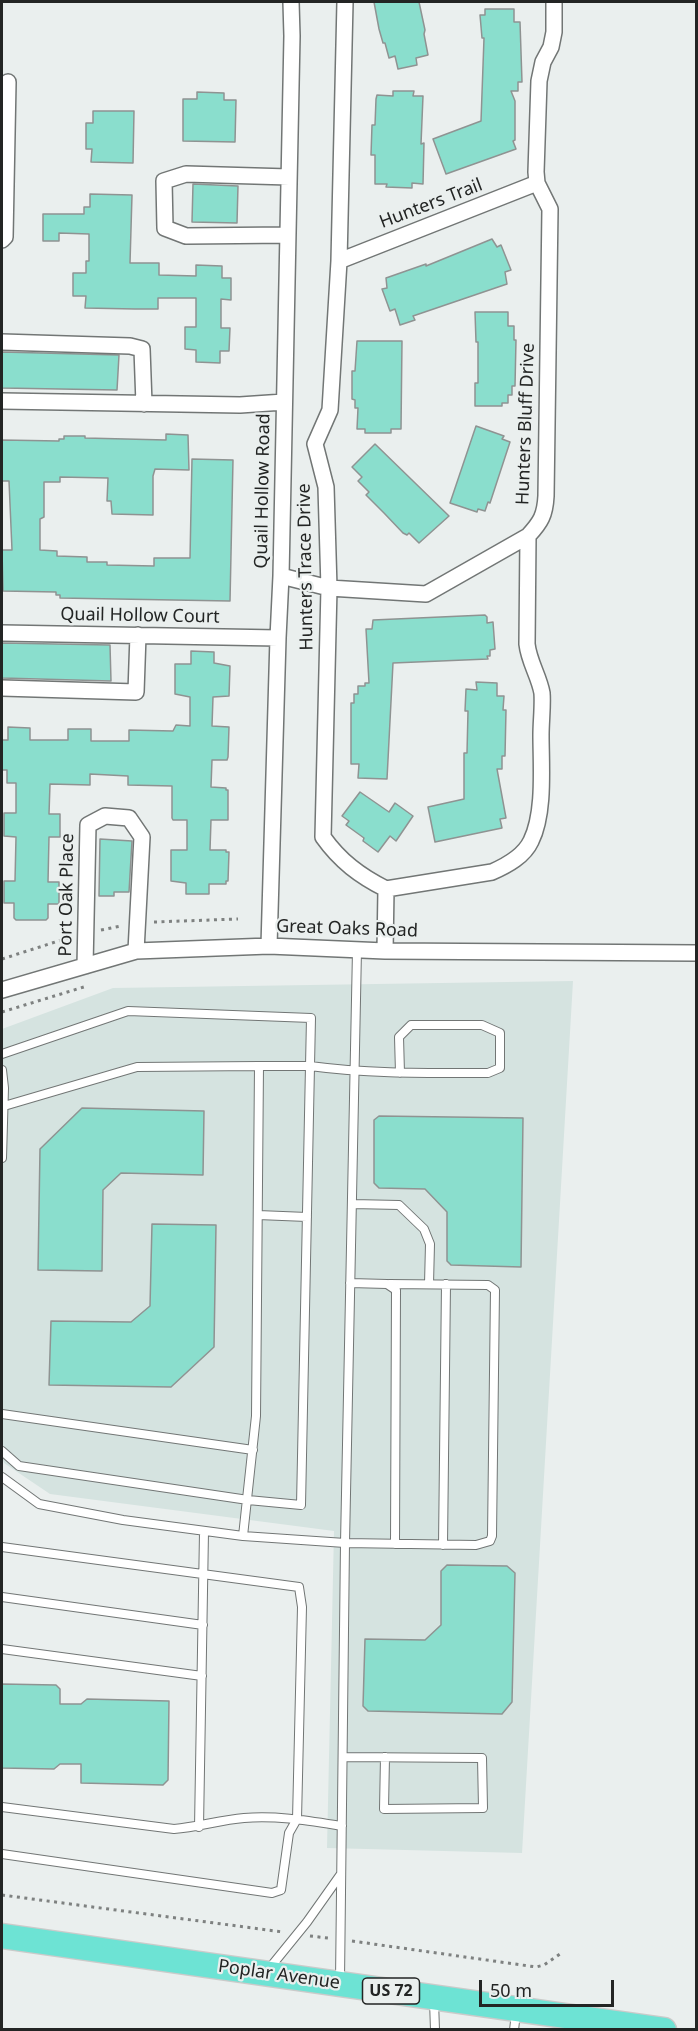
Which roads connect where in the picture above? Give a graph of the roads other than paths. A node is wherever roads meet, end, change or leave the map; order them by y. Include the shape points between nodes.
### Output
1 (291, 2) edge
2 (345, 2) edge
3 (554, 2) edge
4 (8, 82) dead end
5 (289, 177) junction
6 (537, 183) junction
7 (288, 235) junction
8 (2, 240) edge
9 (339, 261) junction
10 (2, 342) edge
11 (2, 401) edge
12 (284, 402) junction
13 (144, 404) junction
14 (528, 536) junction
15 (281, 576) junction
16 (329, 588) junction
17 (2, 633) edge
18 (138, 635) junction
19 (278, 638) junction
20 (2, 688) edge
21 (386, 889) junction
22 (269, 946) junction
23 (357, 950) junction
24 (136, 951) junction
25 (385, 951) junction
26 (696, 954) edge
27 (85, 966) junction
28 (2, 990) edge
29 (2, 1054) edge
30 (259, 1066) junction
31 (310, 1066) junction
32 (2, 1070) edge
33 (354, 1072) junction
34 (400, 1073) junction
35 (4, 1106) junction
36 (2, 1158) edge
37 (352, 1204) junction
38 (258, 1215) junction
39 (307, 1217) junction
40 (350, 1283) junction
41 (389, 1284) junction
42 (429, 1284) junction
43 (446, 1284) junction
44 (2, 1414) edge
45 (253, 1450) junction
46 (2, 1451) edge
47 (2, 1477) edge
48 (248, 1500) junction
49 (204, 1532) junction
50 (243, 1536) junction
51 (345, 1543) junction
52 (394, 1544) junction
53 (443, 1545) junction
54 (2, 1547) edge
55 (203, 1573) junction
56 (2, 1597) edge
57 (203, 1625) junction
58 (2, 1649) edge
59 (202, 1676) junction
60 (343, 1757) junction
61 (385, 1757) junction
62 (2, 1807) edge
63 (297, 1820) junction
64 (342, 1826) junction
65 (199, 1827) junction
66 (2, 1854) edge
67 (341, 1873) junction
68 (2, 1936) edge
69 (266, 1973) junction
70 (339, 1983) junction
71 (434, 1997) junction
72 (515, 2019) edge
73 (435, 2030) edge
74 (664, 2030) edge

1 - 5 street, Quail Hollow Road
2 - 9 street, Hunters Trace Drive
3 - 6 street, Hunters Bluff Drive via 554,32 539,81
4 - 8 street
5 - 7 street, Quail Hollow Road
5 - 7 street via 186,174 164,181 165,228 186,236
6 - 9 street, Hunters Trail
6 - 14 street, Hunters Bluff Drive via 550,209 546,496 545,512
7 - 12 street, Quail Hollow Road
9 - 16 street, Hunters Trace Drive via 330,410 315,444 326,487
10 - 13 street via 142,349
11 - 13 street
12 - 13 street
12 - 15 street, Quail Hollow Road
14 - 16 street via 426,594
14 - 21 street via 527,644 542,694 536,830 520,855 492,872
15 - 16 street
15 - 19 street, Quail Hollow Road
16 - 21 street, Hunters Trace Drive via 323,837 336,855 362,877
17 - 18 street, Quail Hollow Court
18 - 19 street, Quail Hollow Court
18 - 20 street via 136,692
19 - 22 street, Quail Hollow Road
21 - 25 street
22 - 23 street, Great Oaks Road
22 - 24 street, Great Oaks Road
23 - 25 street, Great Oaks Road
23 - 33 lane
24 - 27 street, Great Oaks Road
24 - 27 street, Port Oak Place via 142,837 129,818 105,816 88,825
25 - 26 street, Great Oaks Road
27 - 28 street, Great Oaks Road
29 - 31 lane via 128,1011 311,1018
30 - 31 lane
30 - 35 lane via 137,1067
30 - 38 lane
31 - 33 lane
31 - 39 lane
32 - 35 lane
33 - 34 lane
33 - 37 lane
34 - 34 lane via 488,1073 500,1068 500,1033 482,1025 411,1025 399,1037
35 - 36 lane
37 - 40 lane
37 - 42 lane via 399,1205 424,1229 430,1244
38 - 39 lane
38 - 45 lane
39 - 48 lane via 301,1505
40 - 41 lane
40 - 51 lane
41 - 42 lane
41 - 52 lane via 396,1290
42 - 43 lane
43 - 53 lane
43 - 53 lane via 488,1285 495,1290 496,1297 492,1536 490,1541 476,1545
44 - 45 lane
45 - 48 lane
46 - 48 lane via 19,1466
47 - 49 lane via 39,1504
48 - 50 lane
49 - 50 lane
49 - 55 lane
50 - 51 lane
51 - 52 lane
51 - 60 lane
52 - 53 lane
54 - 55 lane
55 - 57 lane
55 - 63 lane via 299,1587 302,1607
56 - 57 lane
57 - 59 lane
58 - 59 lane
59 - 65 lane
60 - 61 lane
60 - 64 lane
61 - 61 lane via 482,1758 483,1808 384,1809
62 - 65 lane via 174,1829
63 - 64 lane
63 - 65 lane via 243,1818
63 - 66 lane via 288,1833 281,1890 272,1893
64 - 67 lane
67 - 69 lane
67 - 70 lane
68 - 69 main road, Poplar Avenue / US 72
69 - 70 main road, Poplar Avenue / US 72
70 - 71 main road, Poplar Avenue / US 72
71 - 72 main road, Poplar Avenue / US 72
71 - 73 lane
72 - 74 main road, Poplar Avenue / US 72

